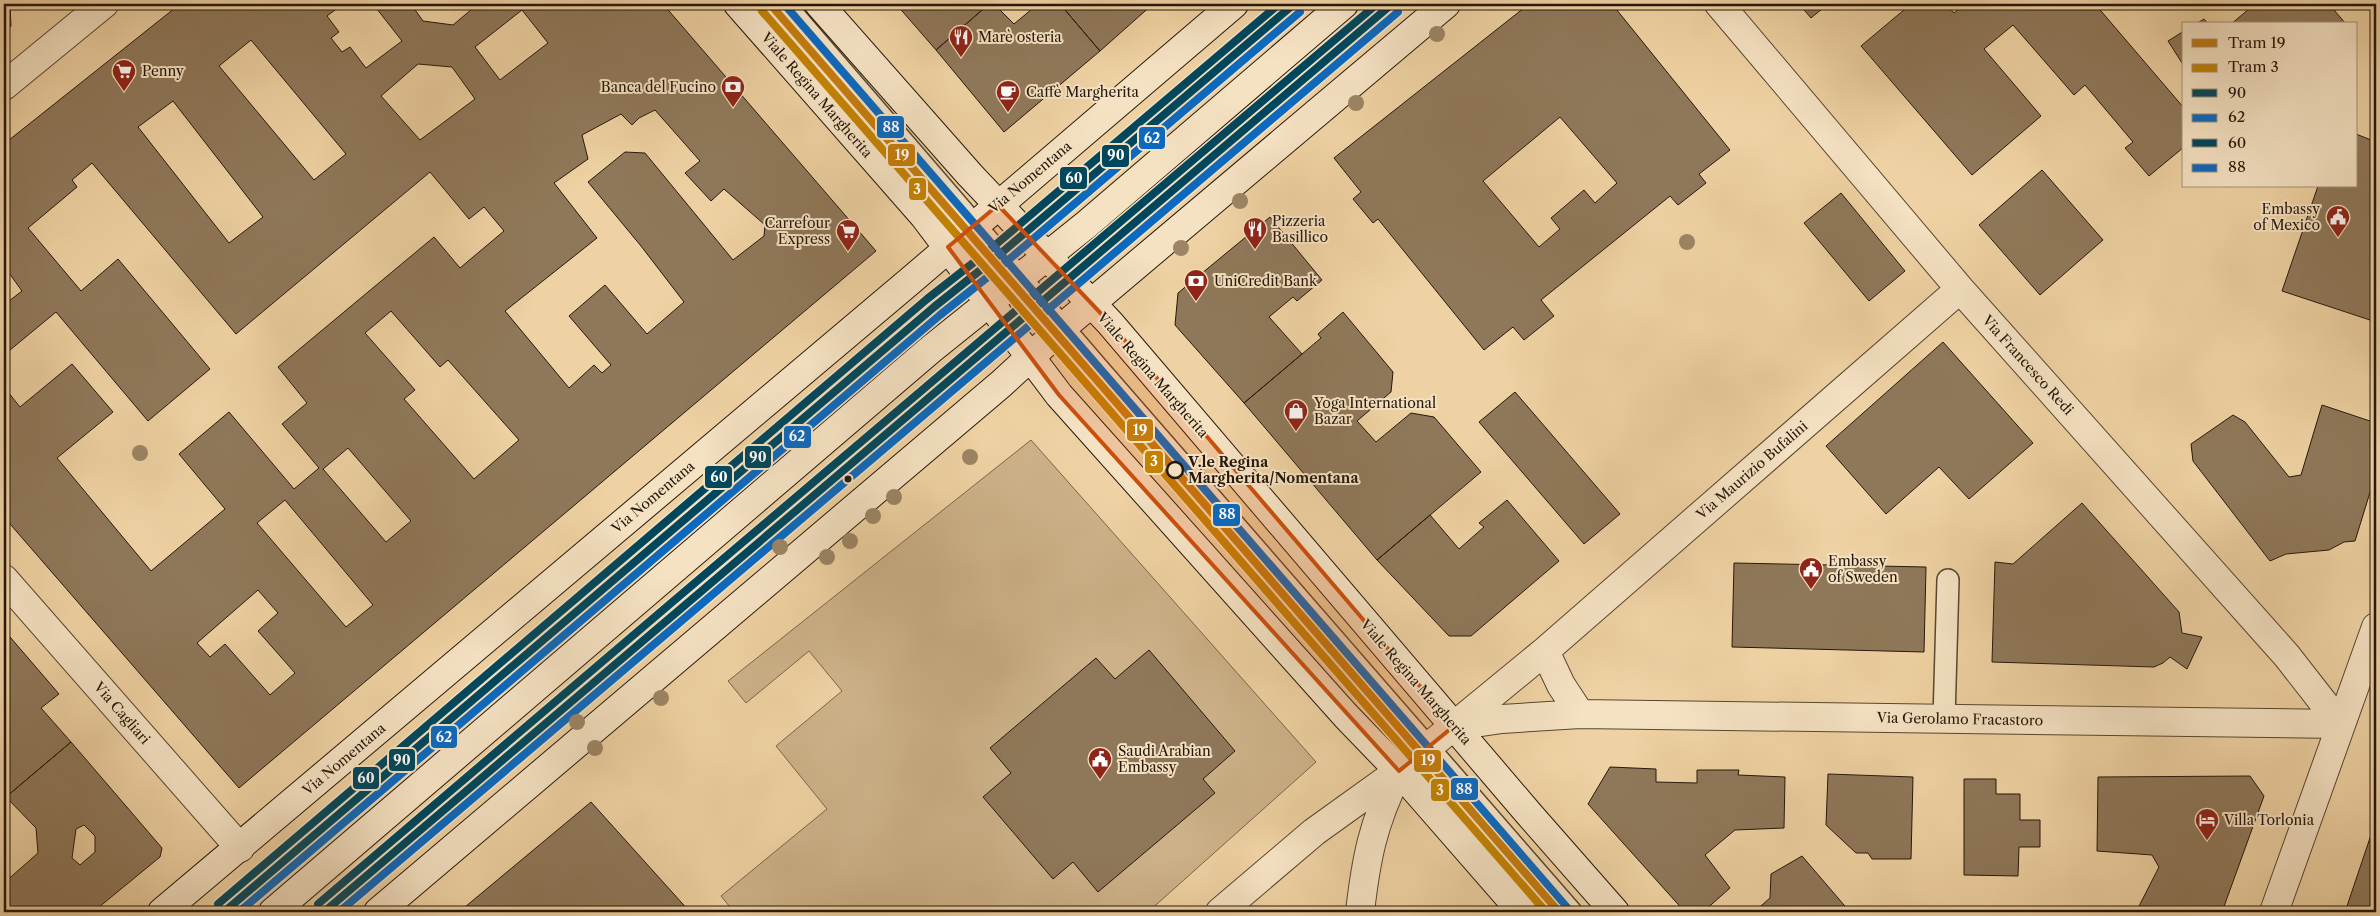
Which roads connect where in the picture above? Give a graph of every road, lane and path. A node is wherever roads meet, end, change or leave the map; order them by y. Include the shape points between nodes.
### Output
1 (104, 4) edge
2 (738, 4) edge
3 (784, 4) edge
4 (819, 4) edge
5 (1234, 4) edge
6 (1294, 4) edge
7 (1344, 4) edge
8 (1392, 4) edge
9 (1446, 4) edge
10 (1718, 4) edge
11 (4, 86) edge
12 (998, 206) junction
13 (975, 225) junction
14 (1024, 233) junction
15 (948, 247) junction
16 (1000, 253) junction
17 (1047, 257) junction
18 (972, 278) junction
19 (1020, 278) junction
20 (1066, 278) junction
21 (1960, 289) junction
22 (1040, 301) junction
23 (988, 302) junction
24 (1092, 304) junction
25 (1063, 327) junction
26 (1008, 329) junction
27 (1029, 358) junction
28 (4, 578) edge
29 (1948, 580) dead end
30 (2376, 627) edge
31 (1545, 651) junction
32 (1580, 714) junction
33 (1944, 719) junction
34 (2340, 724) junction
35 (1454, 726) junction
36 (1428, 748) junction
37 (1399, 772) junction
38 (240, 848) junction
39 (162, 912) edge
40 (224, 912) edge
41 (272, 912) edge
42 (324, 912) edge
43 (378, 912) edge
44 (1220, 912) edge
45 (1360, 912) edge
46 (1522, 912) edge
47 (1571, 912) edge
48 (1615, 912) edge
49 (2274, 912) edge

1 - 11 street
2 - 15 street, Viale Regina Margherita
3 - 13 lane
4 - 12 street, Viale Regina Margherita
5 - 12 street, Via Nomentana
6 - 14 lane
7 - 17 street
8 - 20 lane
9 - 24 street
10 - 21 street, Via Francesco Redi
12 - 13 street, Via Nomentana
12 - 14 street, Viale Regina Margherita
13 - 15 street, Via Nomentana
13 - 16 lane
14 - 16 lane
14 - 17 street, Viale Regina Margherita
15 - 18 street, Viale Regina Margherita
15 - 38 street, Via Nomentana
16 - 18 lane
16 - 19 lane
17 - 19 street
17 - 20 street, Viale Regina Margherita
18 - 23 street, Viale Regina Margherita
18 - 40 lane
19 - 22 lane
19 - 23 street
20 - 22 lane
20 - 24 street, Viale Regina Margherita
21 - 31 street, Via Maurizio Bufalini
21 - 34 street, Via Francesco Redi via 2287,656
22 - 25 lane
22 - 26 lane
23 - 26 street, Viale Regina Margherita
23 - 41 street
24 - 25 street
24 - 35 street, Viale Regina Margherita
25 - 27 street
25 - 36 lane
26 - 27 street, Viale Regina Margherita
26 - 42 lane
27 - 37 street, Viale Regina Margherita
27 - 43 street
28 - 38 street, Via Cagliari
29 - 33 lane
30 - 34 street
31 - 32 street via 1561,685
31 - 35 street, Via Maurizio Bufalini
32 - 33 street, Via Gerolamo Fracastoro
32 - 35 street, Via Gerolamo Fracastoro
33 - 34 street, Via Gerolamo Fracastoro
34 - 49 street
35 - 36 street, Via Maurizio Bufalini
35 - 48 street, Viale Regina Margherita
36 - 37 street, Via Maurizio Bufalini
36 - 47 lane
37 - 44 street, Via Maurizio Bufalini via 1308,838
37 - 45 street via 1375,824
37 - 46 street, Viale Regina Margherita
38 - 39 street, Via Nomentana

